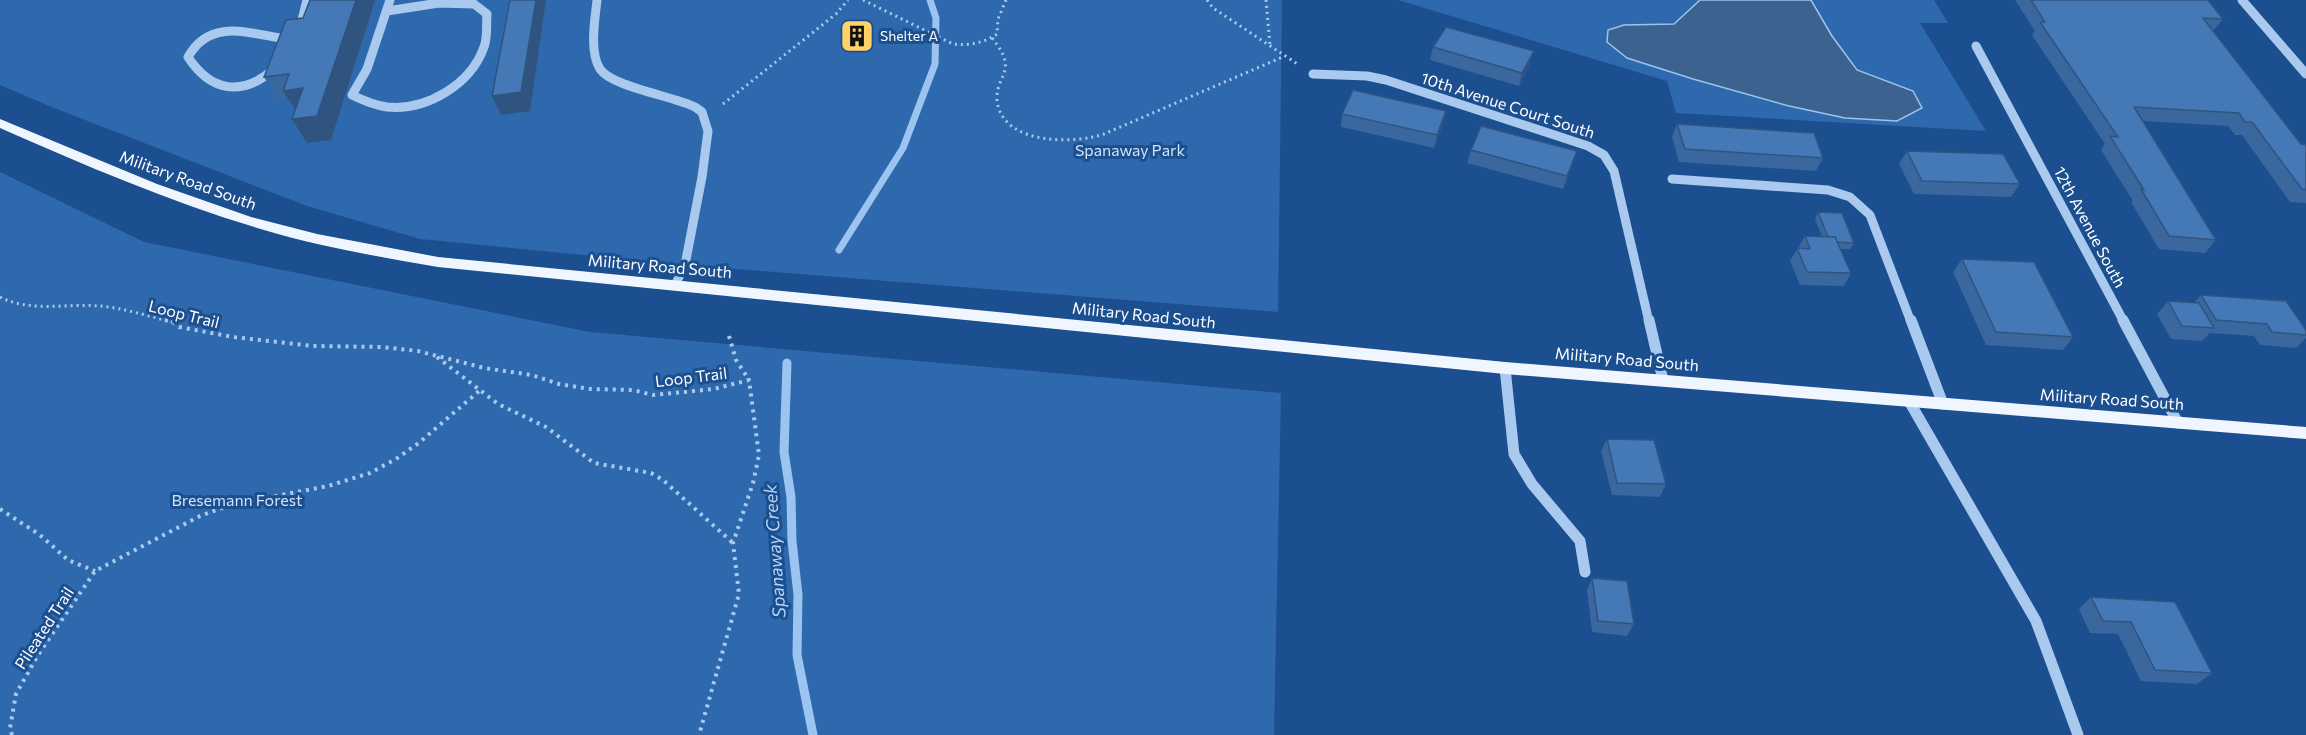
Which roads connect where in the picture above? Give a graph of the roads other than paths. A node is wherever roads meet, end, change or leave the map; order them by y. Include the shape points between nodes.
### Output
1 (307, 0) edge
2 (390, 0) edge
3 (597, 0) edge
4 (2242, 0) edge
5 (387, 11) junction
6 (285, 39) junction
7 (1976, 46) dead end
8 (1313, 74) road end
9 (2306, 74) edge
10 (0, 123) edge
11 (1672, 179) dead end
12 (675, 285) junction
13 (1505, 368) junction
14 (1663, 380) junction
15 (1909, 401) junction
16 (1943, 404) junction
17 (2178, 423) junction
18 (2306, 433) edge
19 (1585, 572) dead end
20 (2078, 735) edge

1 - 6 street via 302,20
2 - 5 street
3 - 12 street via 593,39 599,68 624,84 695,107 702,112 708,131 685,265
4 - 9 street
5 - 5 street via 367,69 352,95 365,104 387,108 448,94 468,74 484,47 487,14 474,4 439,3
6 - 6 street via 276,67 267,77 243,87 214,86 195,70 188,57 194,45 208,34 231,32
7 - 17 street, 12th Avenue South
8 - 14 street, 10th Avenue Court South via 1386,80 1588,146 1604,155 1614,171
10 - 12 main road, Military Road South via 158,189 287,231 438,262
11 - 16 street via 1828,190 1850,197 1863,207 1883,245
12 - 13 main road, Military Road South
13 - 14 main road, Military Road South
13 - 19 street via 1514,454 1532,484 1580,541
14 - 15 main road, Military Road South
15 - 16 main road, Military Road South
15 - 20 street via 2036,621
16 - 17 main road, Military Road South
17 - 18 main road, Military Road South

